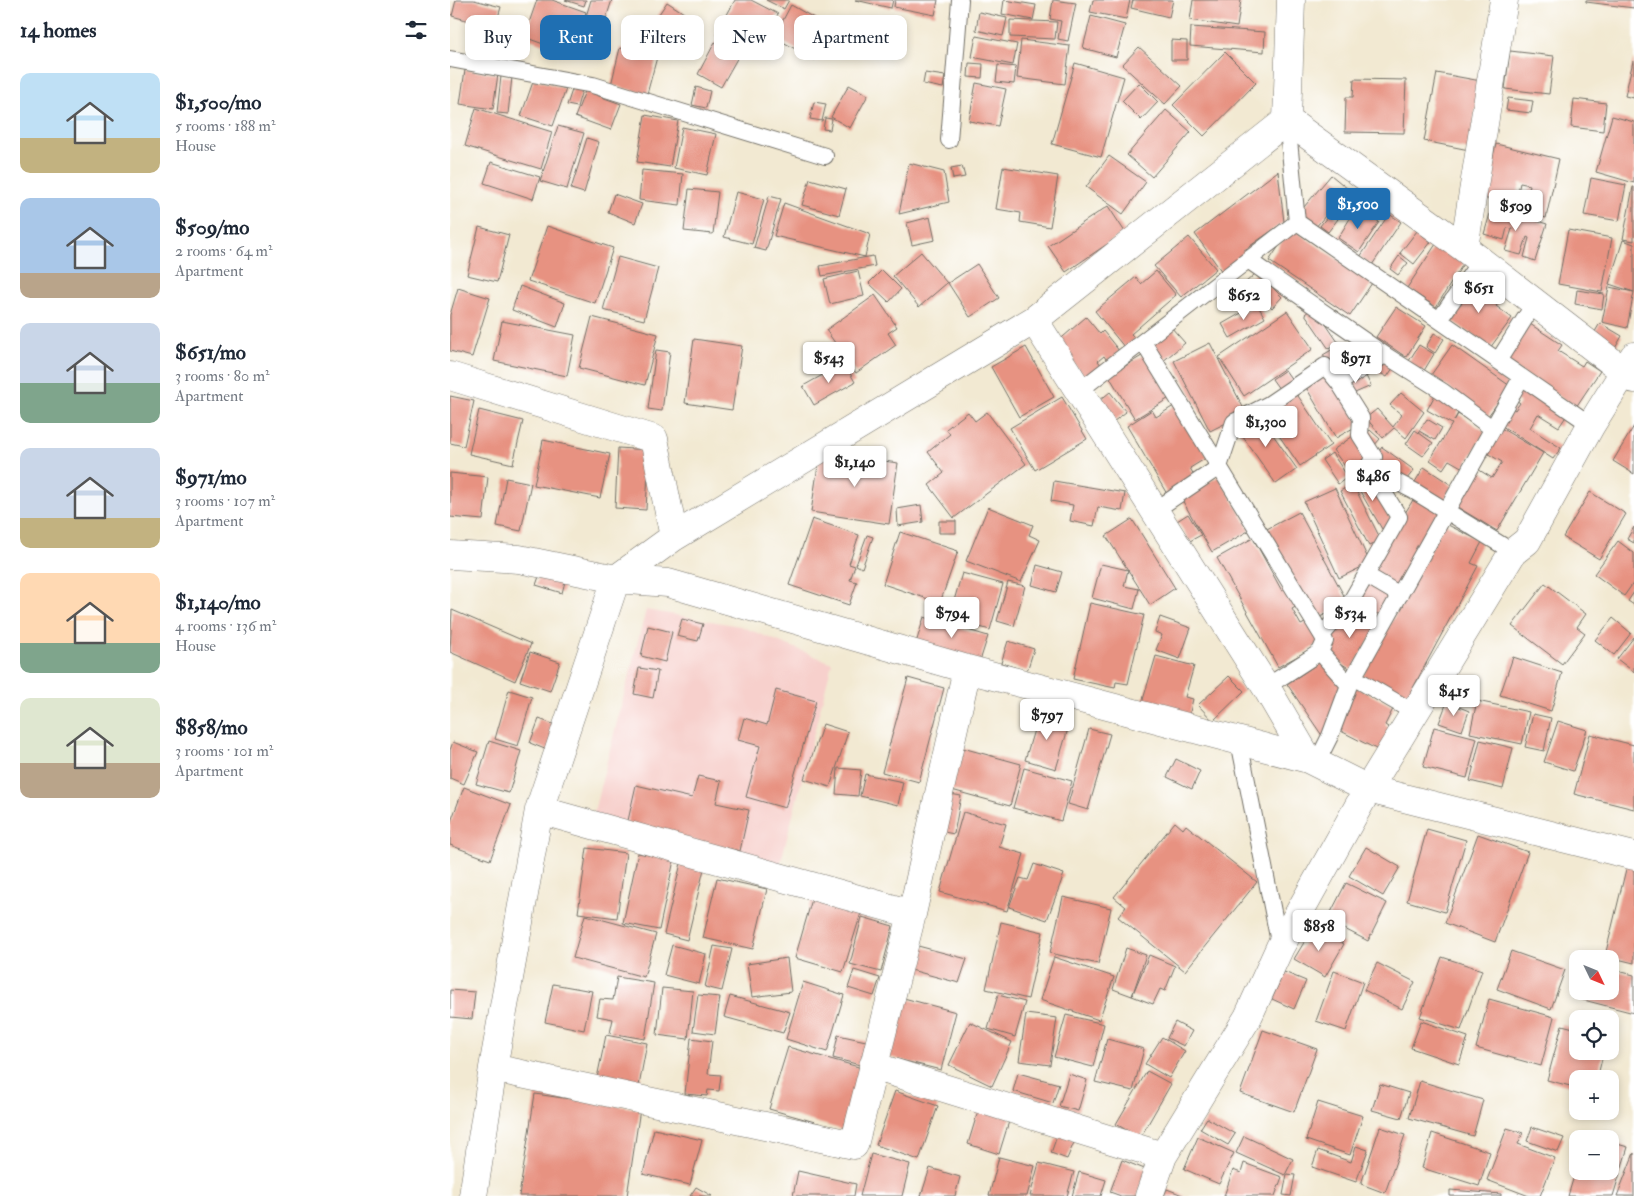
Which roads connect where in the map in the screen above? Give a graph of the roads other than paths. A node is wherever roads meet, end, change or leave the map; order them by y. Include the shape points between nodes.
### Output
1 (960, 0) edge
2 (1291, 0) edge
3 (1504, 0) edge
4 (450, 59) edge
5 (1287, 120) junction
6 (949, 140) dead end
7 (825, 156) dead end
8 (1297, 222) junction
9 (1472, 254) junction
10 (1248, 260) junction
11 (1534, 304) junction
12 (1034, 320) junction
13 (1439, 320) junction
14 (1143, 342) junction
15 (1385, 355) junction
16 (1498, 361) junction
17 (1631, 369) edge
18 (450, 376) edge
19 (1521, 378) junction
20 (1339, 383) junction
21 (1079, 391) junction
22 (1591, 425) junction
23 (1493, 429) junction
24 (1219, 467) junction
25 (1368, 467) junction
26 (1154, 511) junction
27 (1446, 511) junction
28 (674, 537) junction
29 (1513, 552) junction
30 (450, 556) edge
31 (1366, 575) junction
32 (616, 579) junction
33 (1400, 595) junction
34 (1322, 635) junction
35 (1320, 652) junction
36 (968, 669) junction
37 (1351, 681) junction
38 (1266, 688) junction
39 (1415, 713) junction
40 (1239, 741) junction
41 (1308, 759) junction
42 (1368, 789) junction
43 (539, 810) junction
44 (1634, 856) edge
45 (912, 914) junction
46 (1280, 947) junction
47 (873, 1066) junction
48 (493, 1068) junction
49 (1163, 1156) junction
50 (473, 1196) edge
51 (1150, 1196) edge

1 - 6 lane
2 - 5 street
3 - 9 street
4 - 7 lane via 592,86
5 - 8 lane
5 - 9 street
5 - 12 street
8 - 10 lane
8 - 13 lane
9 - 11 street
9 - 13 lane
10 - 14 lane
10 - 15 lane
11 - 16 lane
11 - 17 street
12 - 21 street
12 - 28 street
13 - 16 lane
14 - 21 lane
14 - 24 lane
15 - 20 lane
15 - 23 lane via 1442,391
16 - 19 lane
17 - 22 street
18 - 28 street via 654,439
19 - 22 lane
19 - 23 lane
20 - 24 lane via 1325,366 1269,404 1234,422
20 - 25 lane via 1361,418 1360,435 1374,457
21 - 26 street
22 - 29 street via 1527,540
23 - 27 lane
24 - 26 lane
24 - 34 lane
25 - 27 lane
25 - 31 lane via 1399,517
26 - 38 street
27 - 29 lane
27 - 33 lane
28 - 32 street
29 - 39 street
30 - 32 street via 519,559
31 - 33 lane
31 - 34 lane via 1350,603
32 - 36 street via 668,583
32 - 43 street
33 - 37 lane
34 - 35 lane via 1325,641
35 - 37 lane
35 - 38 lane
36 - 40 street
36 - 45 street
37 - 39 lane
37 - 41 lane via 1320,756
38 - 41 street
39 - 42 street
40 - 41 street
40 - 46 lane
41 - 42 street
42 - 44 street
42 - 46 street
43 - 45 street
43 - 48 street
45 - 47 street
46 - 49 street via 1248,1017
47 - 48 street via 854,1145
47 - 49 street
48 - 50 street
49 - 51 street

